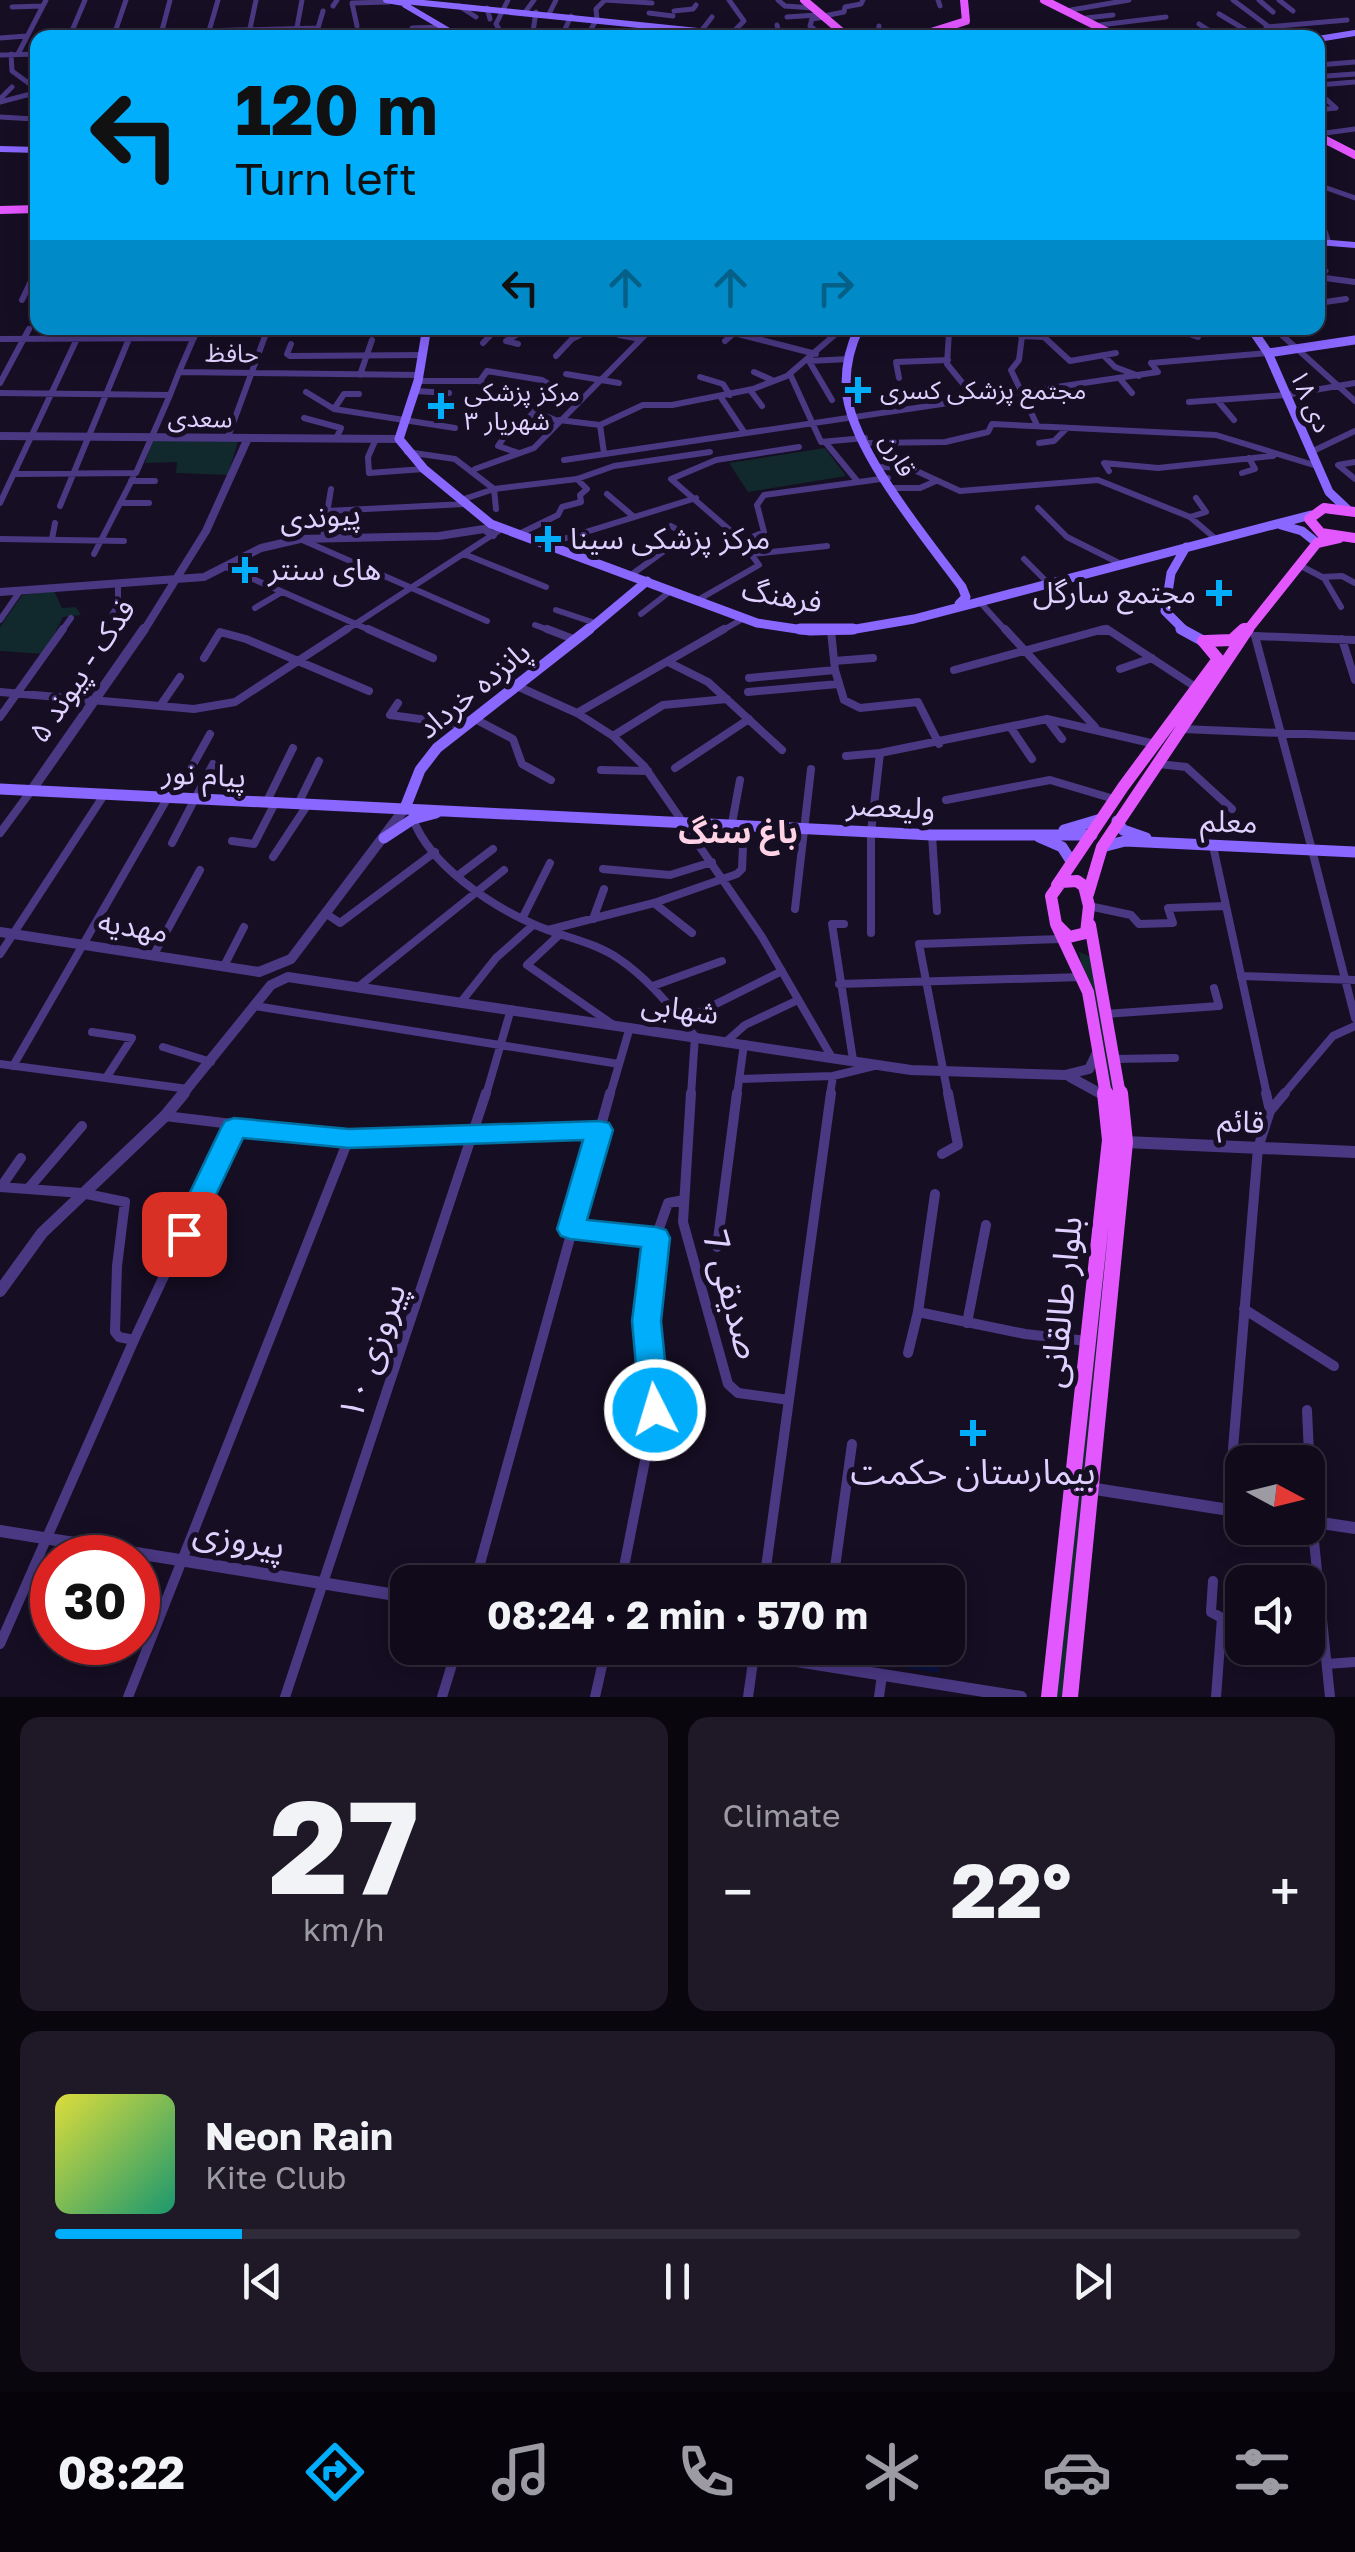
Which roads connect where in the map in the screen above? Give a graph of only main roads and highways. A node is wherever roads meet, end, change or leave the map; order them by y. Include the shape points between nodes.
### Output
1 (804, 0) edge
2 (964, 0) edge
3 (1047, 0) edge
4 (388, 1) edge
5 (402, 2) edge
6 (435, 2) edge
7 (461, 4) edge
8 (451, 30) edge
9 (702, 30) edge
10 (838, 30) edge
11 (943, 30) edge
12 (1105, 30) edge
13 (1109, 30) edge
14 (1353, 34) edge
15 (1325, 37) edge
16 (1325, 140) edge
17 (0, 148) edge
18 (30, 148) edge
19 (1355, 157) edge
20 (30, 210) edge
21 (0, 212) edge
22 (1325, 243) edge
23 (1355, 245) edge
24 (426, 335) edge
25 (855, 335) edge
26 (1256, 335) edge
27 (1355, 340) edge
28 (1268, 353) junction
29 (1329, 492) junction
30 (1325, 508) junction
31 (1351, 510) edge
32 (1311, 515) junction
33 (1277, 524) junction
34 (1339, 538) junction
35 (1355, 538) edge
36 (1317, 543) junction
37 (1186, 548) junction
38 (1124, 563) junction
39 (1170, 573) junction
40 (646, 581) junction
41 (962, 588) junction
42 (1012, 594) junction
43 (954, 608) junction
44 (1254, 621) junction
45 (1203, 641) junction
46 (0, 789) edge
47 (410, 792) junction
48 (379, 808) junction
49 (443, 809) junction
50 (405, 816) junction
51 (1102, 819) junction
52 (1117, 821) junction
53 (1035, 835) junction
54 (1092, 835) junction
55 (384, 838) road end
56 (1146, 838) junction
57 (1106, 841) junction
58 (1312, 848) junction
59 (1355, 850) edge
60 (1071, 861) junction
61 (1055, 888) junction
62 (1089, 900) junction
63 (1054, 922) junction
64 (1090, 924) junction
65 (1094, 956) junction
66 (1079, 970) junction
67 (1073, 1554) junction
68 (1049, 1697) edge
69 (1070, 1697) edge

1 - 10 main road
2 - 11 main road via 968,18
3 - 12 main road
3 - 13 main road
4 - 5 main road
5 - 6 main road
5 - 8 main road
6 - 7 main road
7 - 9 main road
14 - 15 main road
16 - 19 main road
17 - 18 main road
20 - 21 main road
22 - 23 main road
24 - 40 main road, فرهنگ via 399,440 407,452 498,532
25 - 41 main road, قارن via 846,385 854,417
26 - 28 main road, ۱۸ دی
27 - 28 main road
28 - 29 main road, ۱۸ دی
29 - 30 main road
29 - 31 main road, ۱۸ دی
30 - 31 main road
30 - 32 main road
32 - 33 main road, فرهنگ
32 - 34 main road via 1314,529
33 - 36 main road
33 - 37 main road, فرهنگ
34 - 35 main road
34 - 36 main road
36 - 44 main road
37 - 38 main road, فرهنگ
37 - 39 main road
38 - 39 main road via 1154,561
38 - 42 main road, فرهنگ
39 - 45 main road via 1165,610 1180,629
40 - 43 main road, فرهنگ via 744,618 832,631
40 - 47 main road, پانزده خرداد via 426,759
41 - 42 main road
41 - 43 main road via 966,597
42 - 43 main road, فرهنگ
44 - 45 main road via 1232,640
44 - 52 main road via 1251,636
45 - 51 main road via 1218,659
46 - 48 main road, پیام نور
47 - 48 main road
47 - 49 main road
47 - 50 main road, پانزده خرداد
48 - 50 main road, پیام نور
49 - 50 main road, ولیعصر
49 - 53 main road, ولیعصر
50 - 55 main road, ولیعصر
51 - 53 main road
51 - 54 main road
52 - 56 main road
52 - 57 main road
53 - 54 main road, ولیعصر
53 - 60 main road via 1062,847
54 - 57 main road
54 - 60 main road
56 - 57 main road, معلم
56 - 58 main road, معلم
57 - 58 main road, معلم
57 - 62 main road
58 - 59 main road, معلم
60 - 61 main road
61 - 62 main road via 1077,881
61 - 63 main road
62 - 64 main road
63 - 64 main road via 1075,938
63 - 66 main road, بلوار طالقانی
64 - 65 main road, بلوار طالقانی
65 - 66 main road via 1074,952
65 - 67 main road, بلوار طالقانی via 1125,1142 1089,1488
66 - 67 main road, بلوار طالقانی via 1110,1140 1087,1340
67 - 68 main road, بلوار طالقانی
67 - 69 main road, بلوار طالقانی

